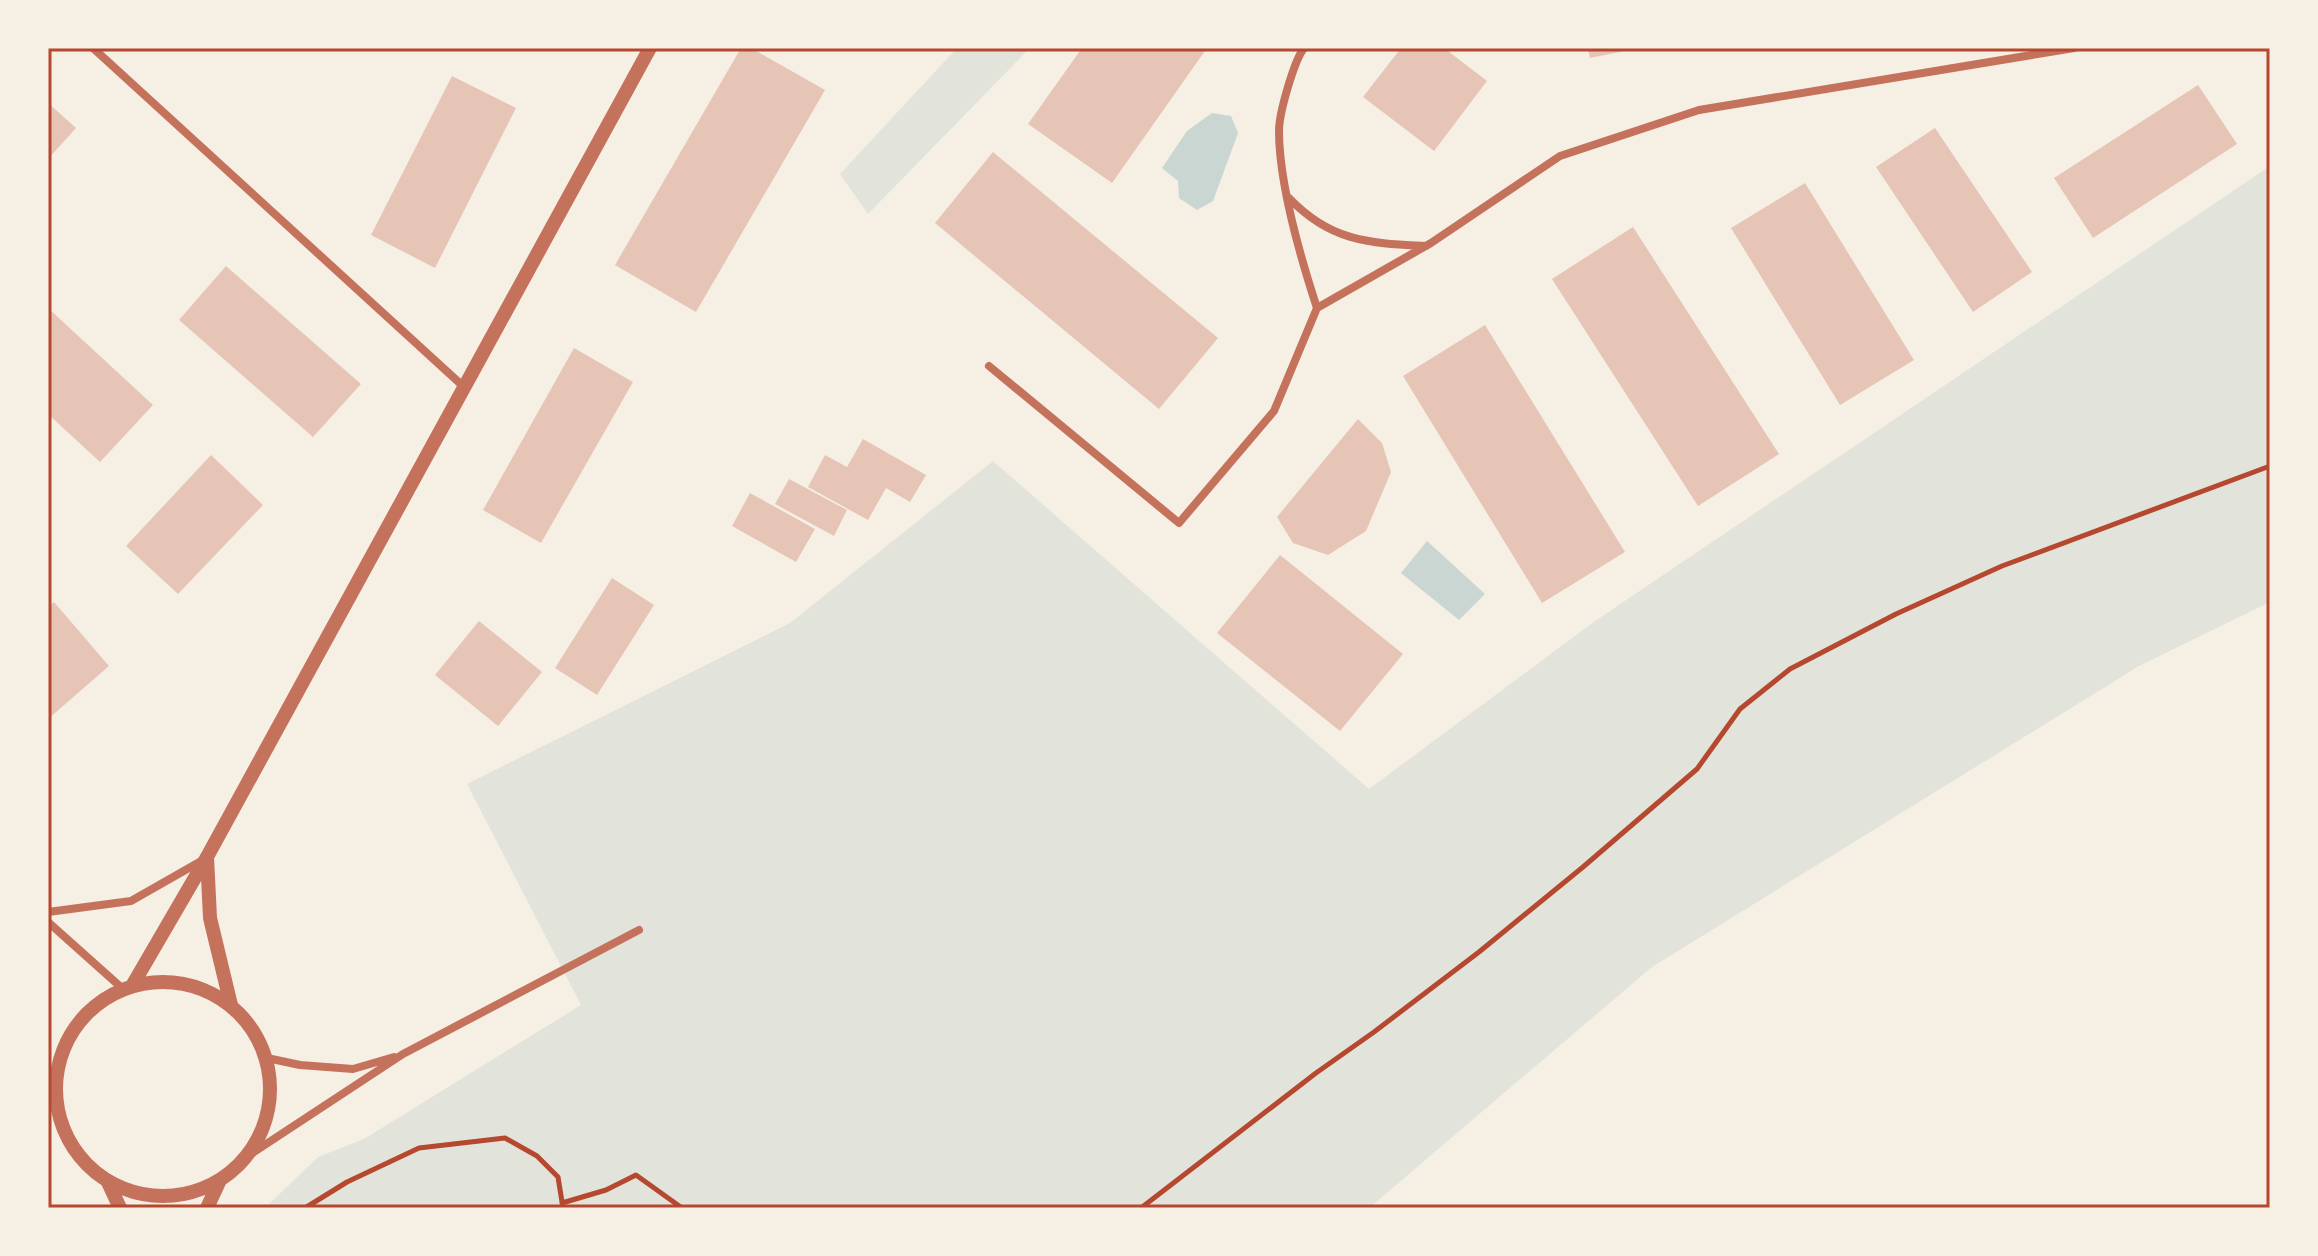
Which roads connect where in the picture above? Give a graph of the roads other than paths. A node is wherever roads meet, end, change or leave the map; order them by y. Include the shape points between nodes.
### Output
1 (93, 48) edge
2 (650, 48) edge
3 (1304, 48) edge
4 (2074, 48) edge
5 (2033, 51) edge
6 (1289, 198) junction
7 (1426, 246) junction
8 (1317, 308) junction
9 (989, 366) dead end
10 (464, 387) junction
11 (207, 857) junction
12 (48, 912) edge
13 (48, 922) edge
14 (639, 930) dead end
15 (128, 987) junction
16 (231, 1005) junction
17 (403, 1054) junction
18 (267, 1058) junction
19 (48, 1079) edge
20 (56, 1098) junction
21 (245, 1158) junction
22 (107, 1180) junction
23 (220, 1180) junction
24 (120, 1208) edge
25 (207, 1208) edge

1 - 10 street
2 - 10 street
3 - 6 street via 1279,129
4 - 5 street
5 - 7 street via 1699,110 1560,156
6 - 7 street via 1307,217 1338,234 1380,244
6 - 8 street
7 - 8 street
8 - 9 street via 1274,411 1179,523
10 - 11 street
11 - 12 street via 131,901
11 - 15 street
11 - 16 street via 210,918
13 - 15 street
14 - 17 street
15 - 16 street via 167,981 201,988
15 - 20 street via 94,1006 72,1033 59,1064
16 - 18 street via 253,1029
17 - 18 street via 353,1069
17 - 21 street
18 - 21 street via 271,1093 264,1128
19 - 20 street
20 - 22 street via 64,1130 82,1159
21 - 23 street
22 - 23 street via 134,1192 163,1196 193,1192
22 - 24 street
23 - 25 street

